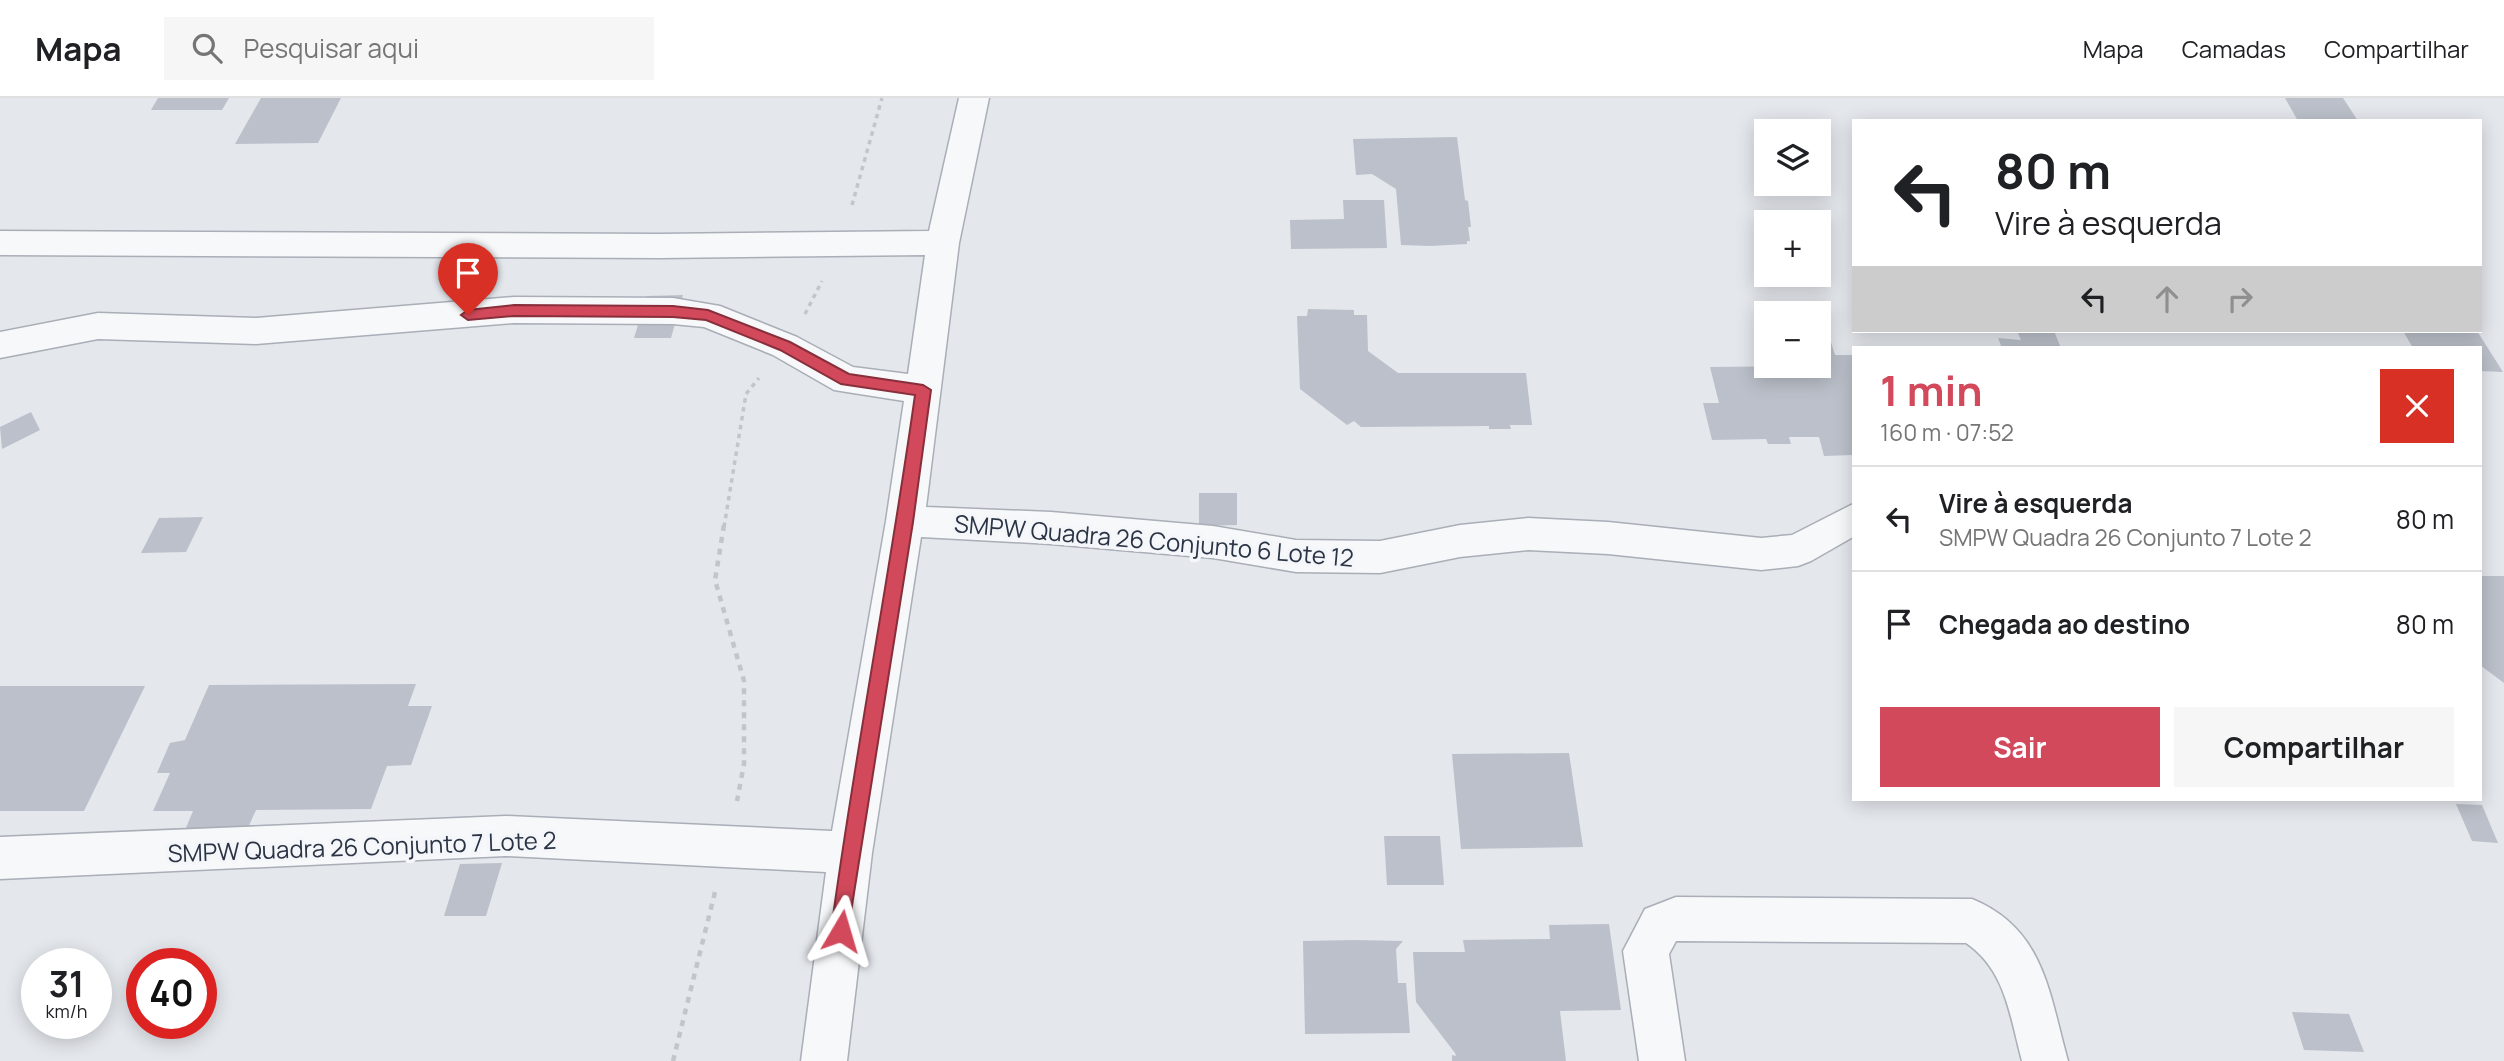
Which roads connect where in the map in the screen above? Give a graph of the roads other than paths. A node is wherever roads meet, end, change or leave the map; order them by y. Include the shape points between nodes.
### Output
1 (974, 98) edge
2 (0, 243) edge
3 (943, 243) junction
4 (0, 345) edge
5 (923, 390) junction
6 (1852, 520) edge
7 (905, 522) junction
8 (850, 853) junction
9 (0, 859) edge
10 (824, 1061) edge
11 (1662, 1061) edge
12 (2045, 1061) edge

1 - 3 street
2 - 3 street
3 - 5 street
4 - 5 street via 98,326 257,331 528,310 673,311 708,315 785,346 846,380
5 - 7 street
6 - 7 street, SMPW Quadra 26 Conjunto 6 Lote 12 via 1798,550 1761,554 1528,534 1460,541 1380,557 1296,556 1172,538
7 - 8 street
8 - 9 street, SMPW Quadra 26 Conjunto 7 Lote 2 via 506,836
8 - 10 street
11 - 12 street via 1646,951 1661,924 1690,919 1972,921 2010,952

